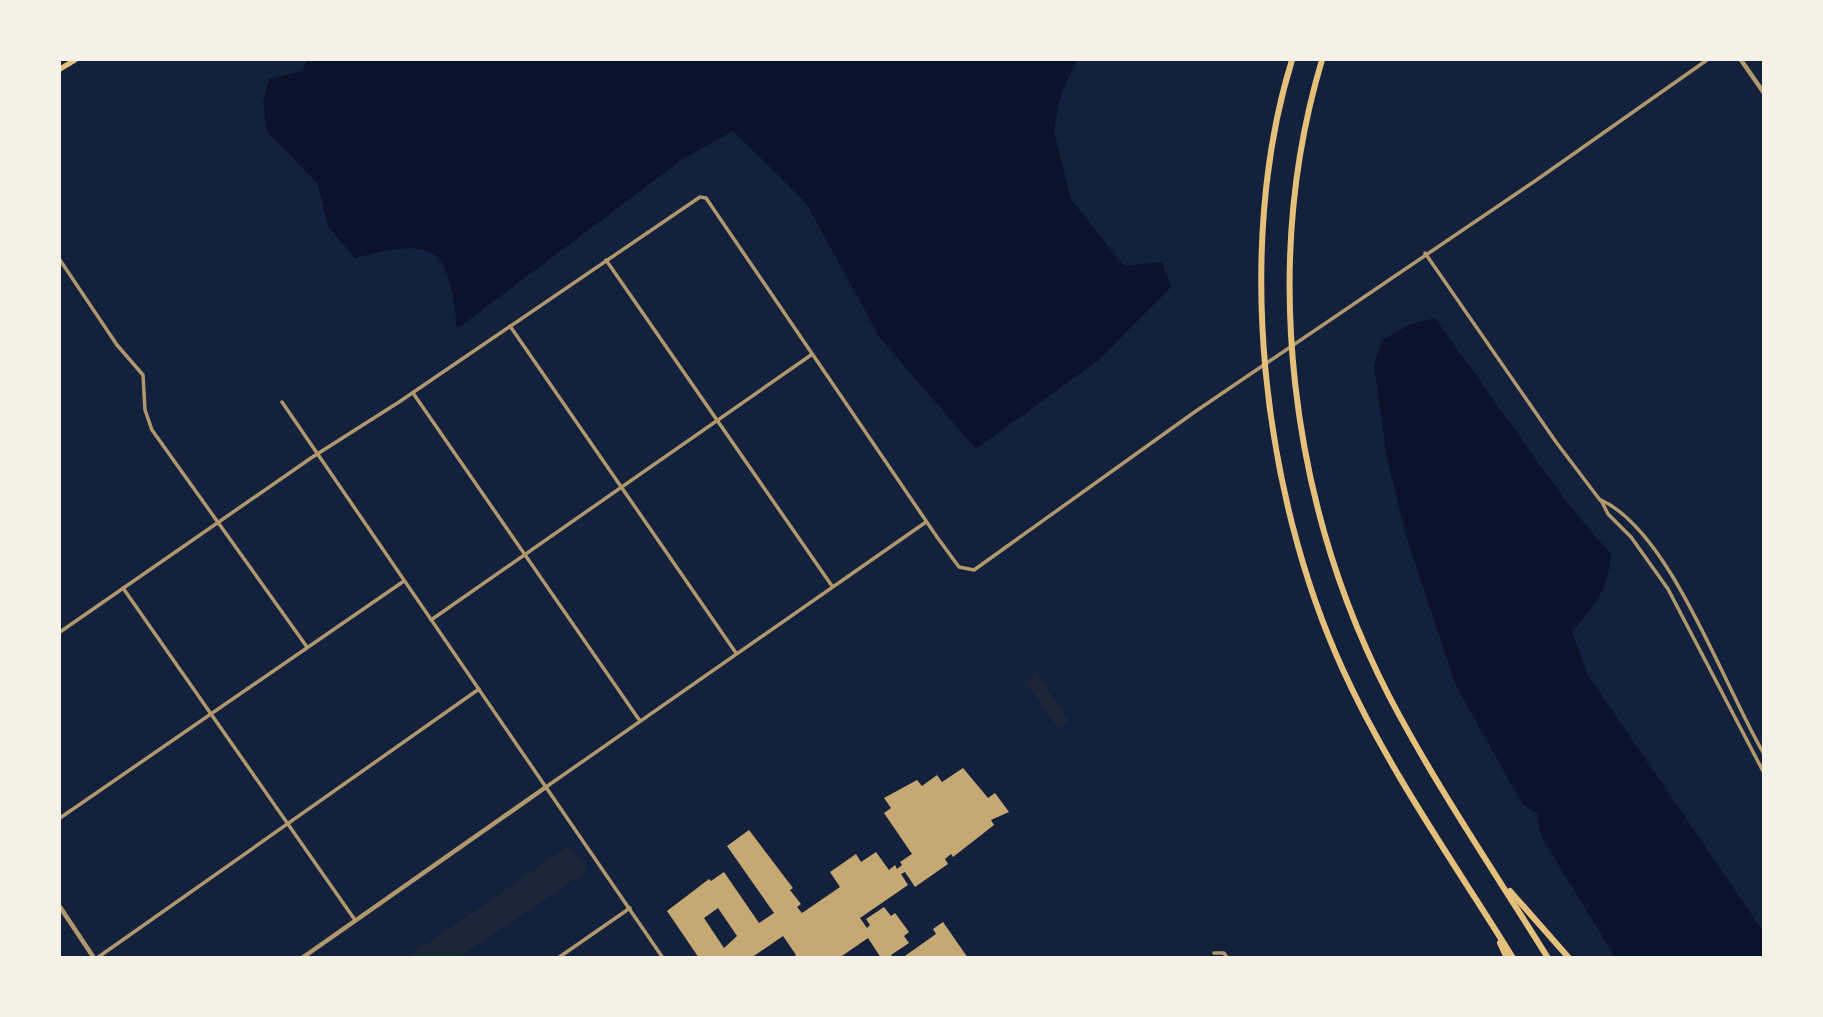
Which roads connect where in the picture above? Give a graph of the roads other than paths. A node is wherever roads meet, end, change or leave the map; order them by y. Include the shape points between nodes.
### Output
1 (75, 60) edge
2 (1290, 60) edge
3 (1322, 60) edge
4 (1707, 60) edge
5 (1741, 60) edge
6 (60, 69) edge
7 (1763, 93) edge
8 (1425, 253) junction
9 (606, 260) junction
10 (60, 261) edge
11 (510, 326) junction
12 (812, 354) junction
13 (413, 393) junction
14 (282, 402) dead end
15 (717, 421) junction
16 (317, 454) junction
17 (621, 487) junction
18 (1601, 500) junction
19 (218, 522) junction
20 (926, 522) junction
21 (525, 554) junction
22 (404, 581) junction
23 (832, 587) junction
24 (123, 589) junction
25 (431, 620) junction
26 (60, 632) edge
27 (307, 647) junction
28 (736, 653) junction
29 (479, 689) junction
30 (211, 714) junction
31 (640, 721) junction
32 (1763, 754) edge
33 (1763, 773) edge
34 (546, 787) junction
35 (60, 818) edge
36 (289, 823) junction
37 (1496, 875) junction
38 (60, 907) edge
39 (629, 908) junction
40 (355, 920) junction
41 (1491, 922) junction
42 (1214, 953) dead end
43 (96, 957) edge
44 (302, 957) edge
45 (558, 957) edge
46 (663, 957) edge
47 (1227, 957) edge
48 (1507, 957) edge
49 (1513, 957) edge
50 (1548, 957) edge
51 (1569, 957) edge

1 - 6 main road
2 - 41 highway via 1280,97 1262,236 1262,328 1269,408 1285,501 1313,594 1343,671 1411,794
3 - 37 highway via 1297,188 1291,308 1296,390 1315,502 1350,608 1388,695
4 - 8 street
5 - 7 street
8 - 18 street
8 - 20 street via 970,571 959,566
9 - 11 street
9 - 12 street via 697,197 706,198
9 - 15 street
10 - 19 street via 145,381 145,410 151,428
11 - 13 street
11 - 17 street
12 - 15 street
12 - 20 street
13 - 16 street
13 - 21 street
14 - 16 street
15 - 17 street
15 - 23 street
16 - 19 street
16 - 22 street
17 - 21 street
17 - 28 street
18 - 32 street via 1625,516 1667,569
18 - 33 street via 1672,594
19 - 24 street
19 - 27 street
20 - 23 street
21 - 25 street
21 - 31 street
22 - 25 street
22 - 27 street
23 - 28 street
24 - 26 street
24 - 30 street
25 - 29 street
27 - 30 street
28 - 31 street
29 - 34 street
29 - 36 street
30 - 35 street
30 - 36 street
31 - 34 street
34 - 39 street
34 - 40 street
36 - 40 street
36 - 43 street
37 - 50 highway
37 - 51 highway
38 - 43 street
39 - 45 street
39 - 46 street
40 - 44 street
41 - 48 highway
41 - 49 highway
42 - 47 street

